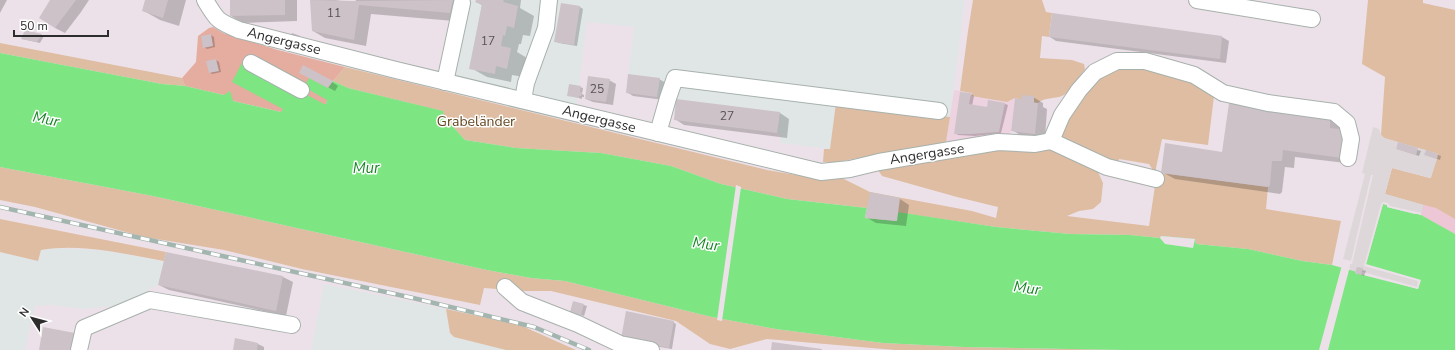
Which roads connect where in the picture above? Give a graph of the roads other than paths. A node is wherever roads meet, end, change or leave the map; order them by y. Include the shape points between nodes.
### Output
1 (205, 0) edge
2 (549, 0) edge
3 (1197, 0) edge
4 (462, 3) dead end
5 (1312, 19) dead end
6 (250, 63) dead end
7 (445, 82) junction
8 (301, 90) dead end
9 (523, 100) junction
10 (939, 111) dead end
11 (658, 133) junction
12 (1052, 141) junction
13 (1348, 158) dead end
14 (1156, 180) dead end
15 (505, 287) dead end
16 (292, 325) dead end
17 (627, 347) edge
18 (79, 350) edge
19 (651, 350) edge

1 - 7 street, Angergasse via 215,18 239,30
2 - 9 street via 546,28 526,83
3 - 5 street
4 - 7 street
6 - 8 street
7 - 9 street, Angergasse
9 - 11 street, Angergasse
10 - 11 street via 675,78
11 - 12 street, Angergasse via 821,172 991,144 1035,144
12 - 13 street via 1062,115 1095,72 1117,61 1145,61 1194,75 1223,93 1268,103 1334,112 1347,123 1351,139
12 - 14 street via 1107,166
15 - 17 street via 522,302
16 - 18 street via 150,300 84,328
17 - 19 street

